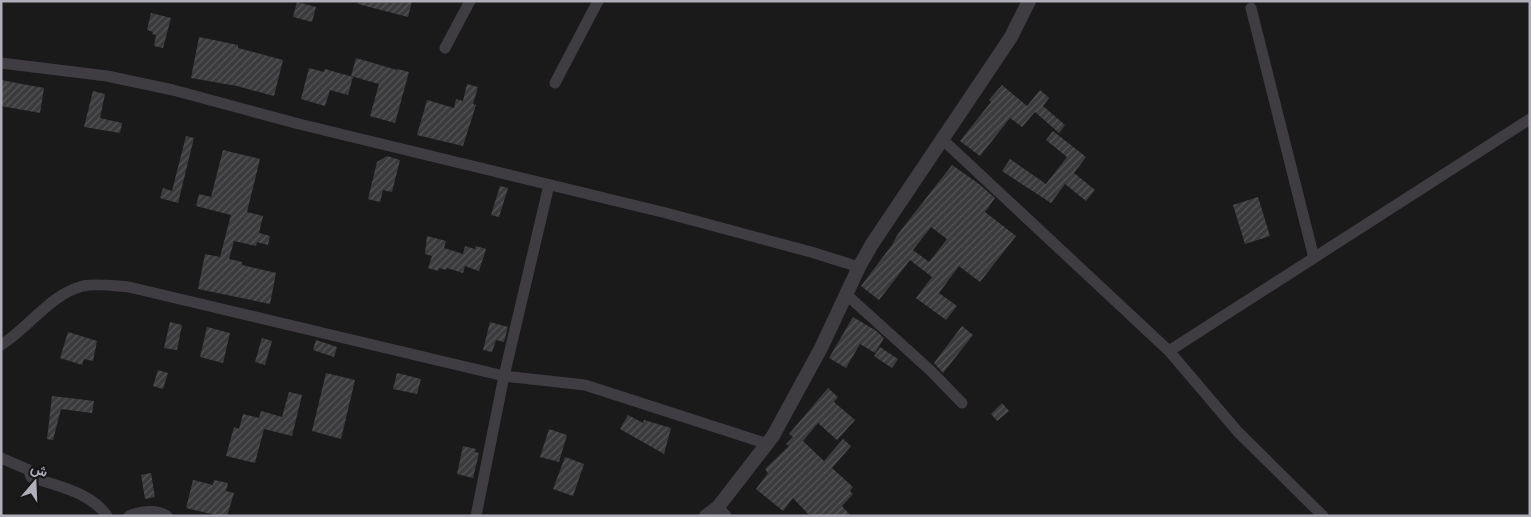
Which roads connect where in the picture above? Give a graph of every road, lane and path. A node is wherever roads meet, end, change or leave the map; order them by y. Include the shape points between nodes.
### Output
1 (470, 1) edge
2 (598, 1) edge
3 (1029, 1) edge
4 (1251, 8) dead end
5 (445, 48) dead end
6 (1, 63) edge
7 (555, 83) dead end
8 (1530, 118) edge
9 (942, 139) junction
10 (549, 185) junction
11 (1314, 258) junction
12 (859, 267) junction
13 (846, 295) junction
14 (1, 345) edge
15 (1169, 351) junction
16 (504, 376) junction
17 (962, 403) dead end
18 (768, 444) junction
19 (1, 458) edge
20 (715, 513) edge
21 (107, 516) edge
22 (129, 516) edge
23 (168, 516) edge
24 (476, 516) edge
25 (1323, 516) edge

1 - 5 street
2 - 7 street
3 - 9 street via 1011,37
4 - 11 street
6 - 10 street via 107,76 173,90
8 - 11 street
9 - 12 street
9 - 15 street
10 - 12 street via 676,216
10 - 16 street
11 - 15 street
12 - 13 street
13 - 17 street via 932,371
13 - 18 street
14 - 16 street via 64,294 83,286 102,285 130,287
15 - 25 street via 1238,432
16 - 18 street via 585,385
16 - 24 street
18 - 20 street
19 - 21 street via 29,470 31,477 80,494
22 - 23 street via 152,512

